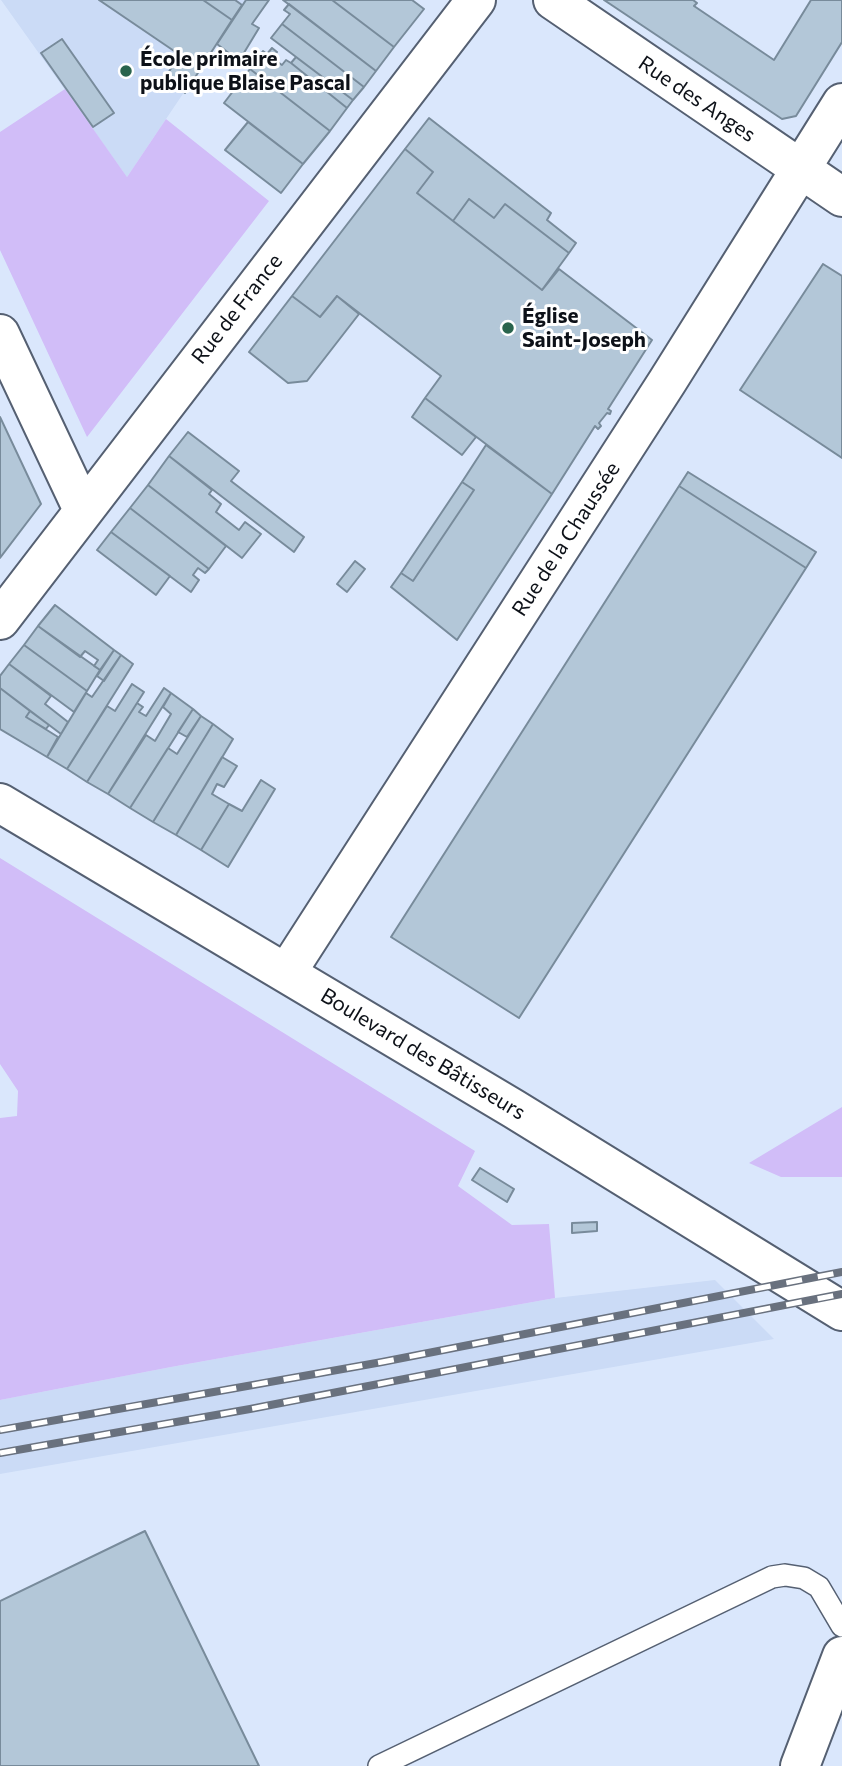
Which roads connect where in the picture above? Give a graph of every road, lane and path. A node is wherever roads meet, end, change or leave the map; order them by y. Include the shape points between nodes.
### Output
1 (476, 0) edge
2 (553, 0) edge
3 (842, 103) edge
4 (800, 170) junction
5 (842, 197) edge
6 (0, 334) edge
7 (83, 510) junction
8 (0, 620) edge
9 (0, 803) edge
10 (287, 972) junction
11 (842, 1311) edge
12 (842, 1626) edge
13 (842, 1656) edge
14 (379, 1766) edge
15 (800, 1766) edge

1 - 7 street, Rue de France
2 - 4 street, Rue des Anges
3 - 4 street, Rue de la Chaussée
4 - 5 street, Rue des Anges
4 - 10 street, Rue de la Chaussée
6 - 7 street
7 - 8 street, Rue de France
9 - 10 street, Boulevard des Bâtisseurs
10 - 11 street, Boulevard des Bâtisseurs
12 - 14 lane via 819,1587 804,1578 772,1577
13 - 15 street

